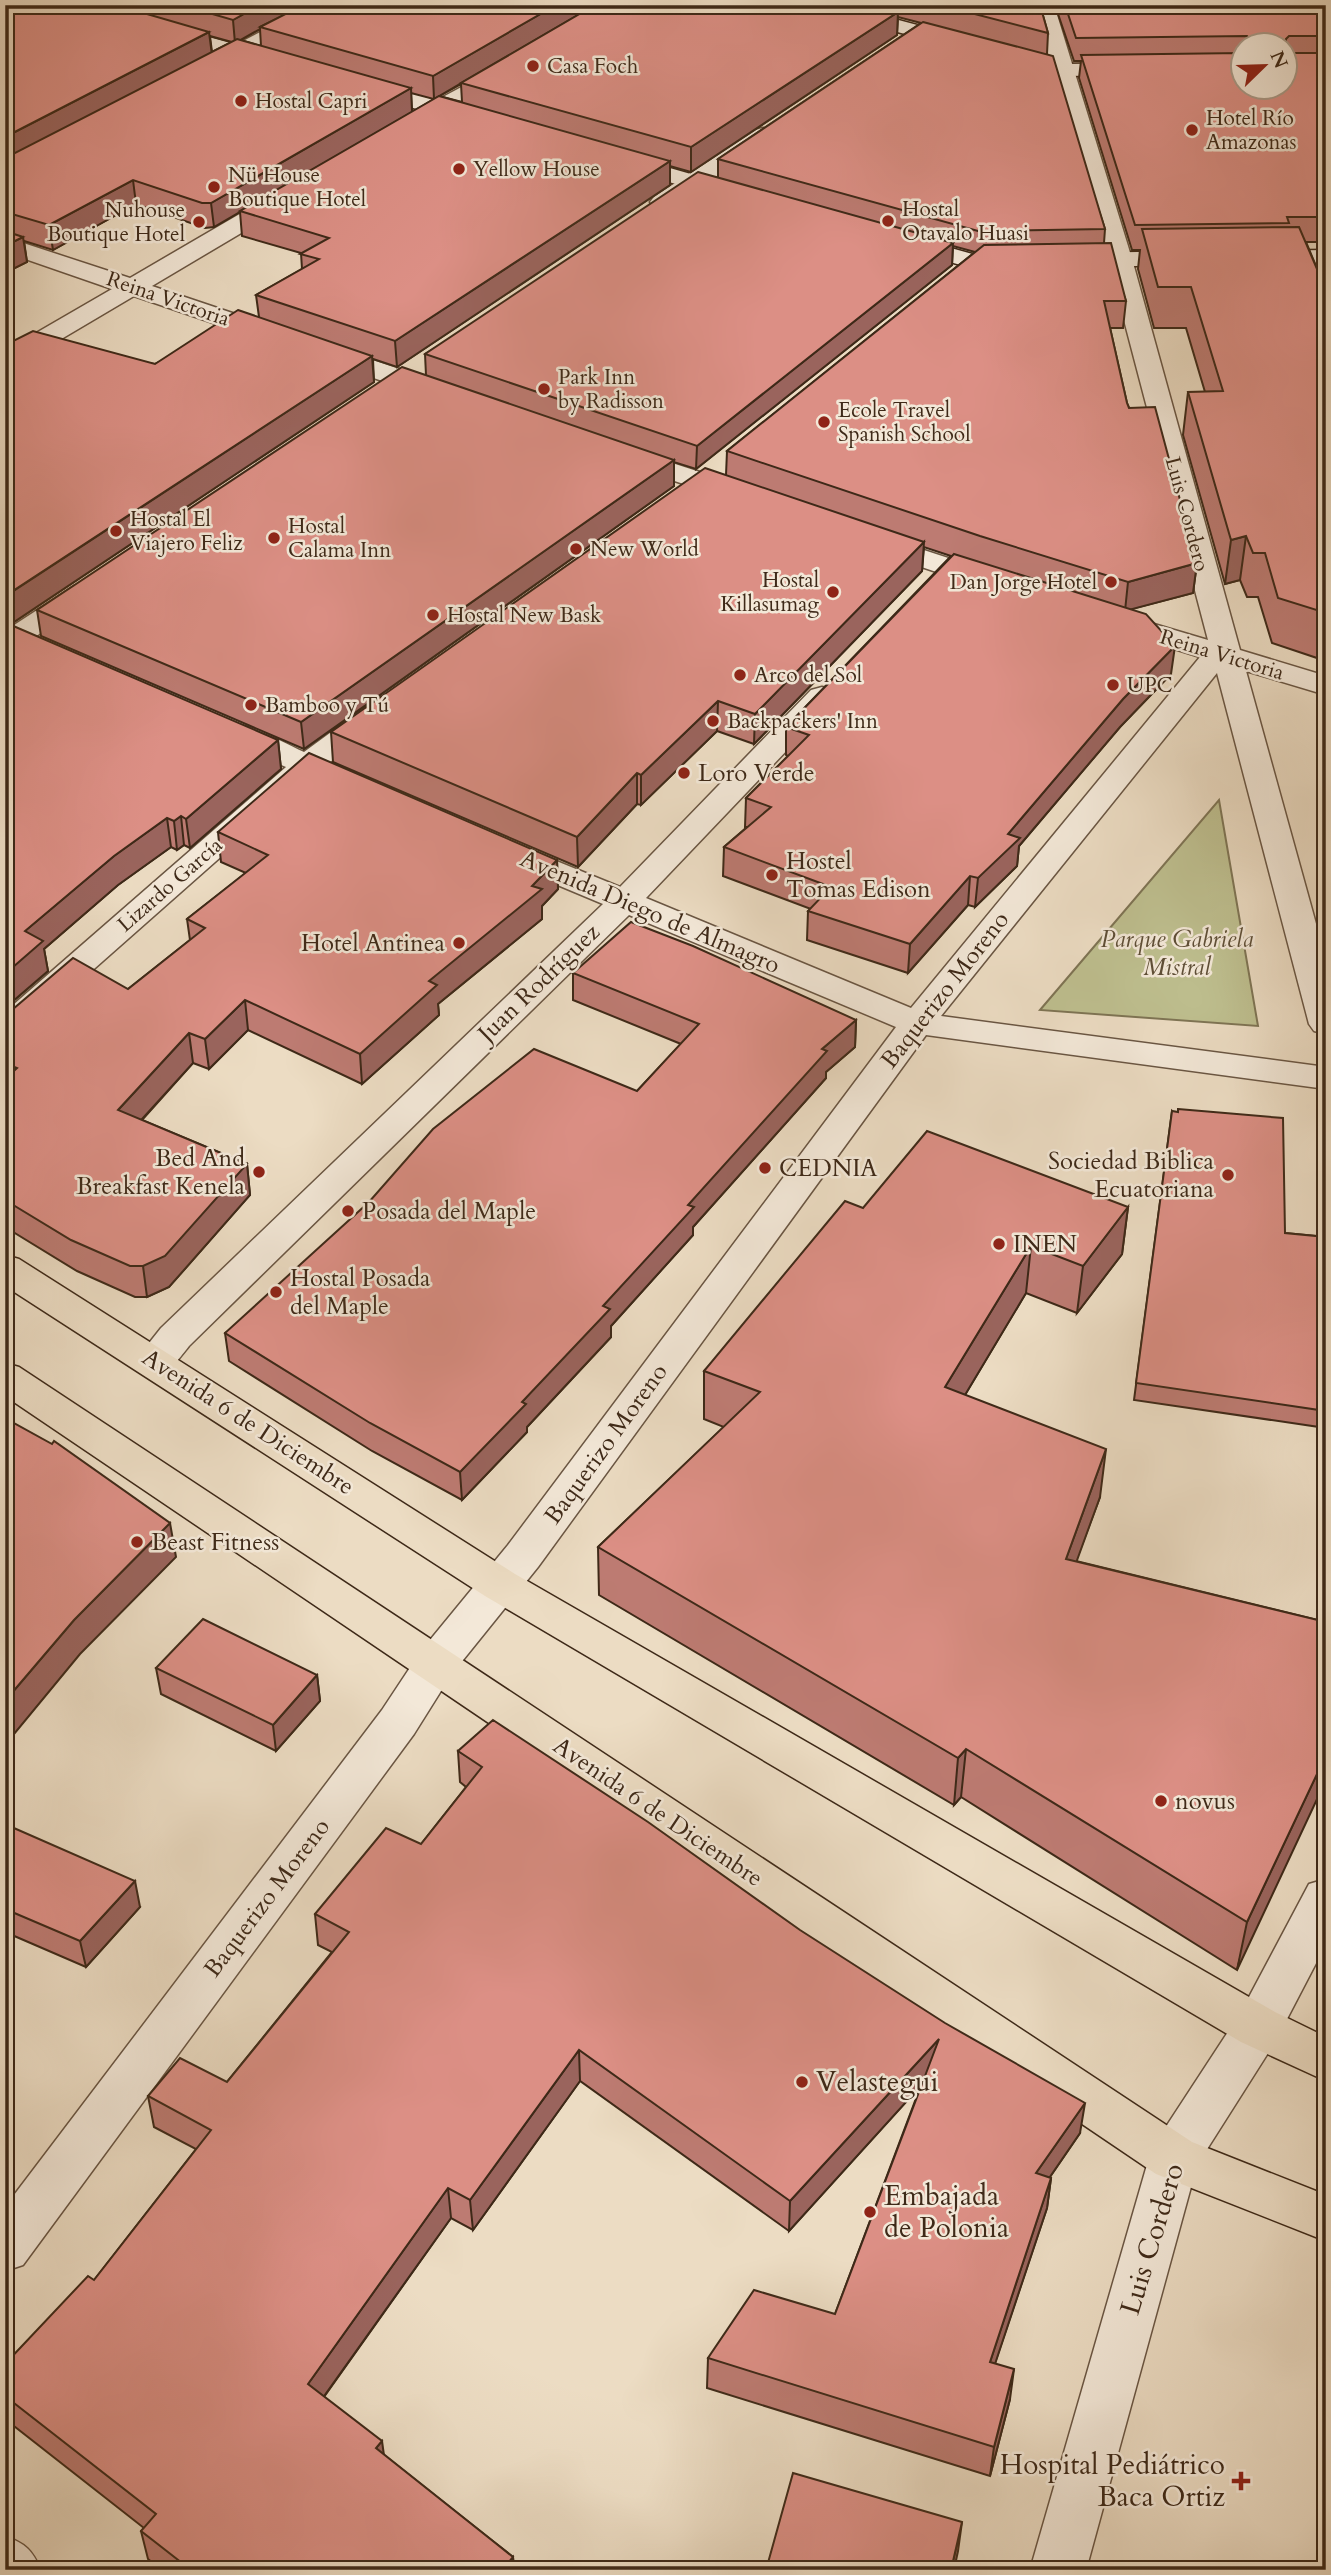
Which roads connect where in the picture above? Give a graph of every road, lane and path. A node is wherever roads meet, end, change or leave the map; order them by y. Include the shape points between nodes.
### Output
1 (68, 5) edge
2 (328, 5) edge
3 (817, 5) edge
4 (1044, 5) edge
5 (917, 33) junction
6 (893, 50) edge
7 (237, 52) junction
8 (524, 58) edge
9 (292, 67) edge
10 (1153, 69) edge
11 (1064, 70) junction
12 (186, 80) edge
13 (344, 82) edge
14 (439, 108) junction
15 (499, 125) edge
16 (777, 125) edge
17 (390, 136) edge
18 (605, 156) edge
19 (692, 182) junction
20 (307, 185) edge
21 (750, 198) edge
22 (637, 220) edge
23 (880, 235) edge
24 (5, 244) edge
25 (1326, 257) edge
26 (1214, 258) edge
27 (1242, 258) edge
28 (1120, 259) junction
29 (975, 262) junction
30 (133, 286) junction
31 (945, 286) edge
32 (5, 362) edge
33 (471, 402) edge
34 (598, 446) edge
35 (733, 457) dead end
36 (703, 481) junction
37 (767, 504) edge
38 (670, 505) edge
39 (855, 535) edge
40 (946, 567) junction
41 (107, 576) edge
42 (1019, 591) edge
43 (918, 596) edge
44 (1098, 616) edge
45 (17, 642) edge
46 (1225, 656) junction
47 (842, 676) edge
48 (1326, 686) edge
49 (403, 694) edge
50 (208, 722) edge
51 (307, 765) junction
52 (376, 796) edge
53 (477, 840) edge
54 (623, 903) junction
55 (916, 1023) junction
56 (1326, 1024) edge
57 (5, 1030) edge
58 (1326, 1078) edge
59 (5, 1268) edge
60 (154, 1362) junction
61 (5, 1377) edge
62 (500, 1585) junction
63 (436, 1663) junction
64 (1326, 1898) edge
65 (1258, 2027) junction
66 (1326, 2060) edge
67 (1174, 2158) junction
68 (1326, 2218) edge
69 (5, 2248) edge
70 (5, 2563) edge
71 (13, 2570) edge
72 (1058, 2570) edge

1 - 7 street
2 - 7 street
3 - 5 street
4 - 11 street, Luis Cordero
5 - 6 street
5 - 11 street
7 - 9 street
7 - 12 street
8 - 14 street
10 - 11 street
11 - 28 street, Luis Cordero
13 - 14 street
14 - 15 street
14 - 17 street
16 - 19 street
18 - 19 street
19 - 21 street
19 - 22 street
20 - 30 street
23 - 29 street
24 - 30 street, Reina Victoria
25 - 27 street
26 - 28 street
28 - 29 street
28 - 46 street, Luis Cordero
29 - 31 street
30 - 32 street
30 - 33 street, Reina Victoria
34 - 36 street
35 - 36 street
36 - 37 street
36 - 38 street
39 - 40 street
40 - 42 street
40 - 43 street
41 - 45 street
44 - 46 street, Reina Victoria
46 - 48 street, Reina Victoria
46 - 55 street, Baquerizo Moreno via 1205,668
46 - 56 street, Luis Cordero
47 - 54 street, Juan Rodríguez
49 - 51 street, Lizardo García
50 - 51 street
51 - 52 street
51 - 57 street, Lizardo García
53 - 54 street, Avenida Diego de Almagro
54 - 55 street, Avenida Diego de Almagro
54 - 60 street, Juan Rodríguez
55 - 58 street, Avenida Diego de Almagro
55 - 62 street, Baquerizo Moreno
59 - 60 main road, Avenida 6 de Diciembre
60 - 62 main road, Avenida 6 de Diciembre
61 - 63 main road, Avenida 6 de Diciembre
62 - 63 street, Baquerizo Moreno
62 - 65 main road, Avenida 6 de Diciembre
63 - 67 main road, Avenida 6 de Diciembre
63 - 69 street, Baquerizo Moreno via 389,1733
64 - 65 street, Luis Cordero
65 - 66 main road, Avenida 6 de Diciembre
65 - 67 street, Luis Cordero
67 - 68 main road, Avenida 6 de Diciembre
67 - 72 street, Luis Cordero
70 - 71 street

